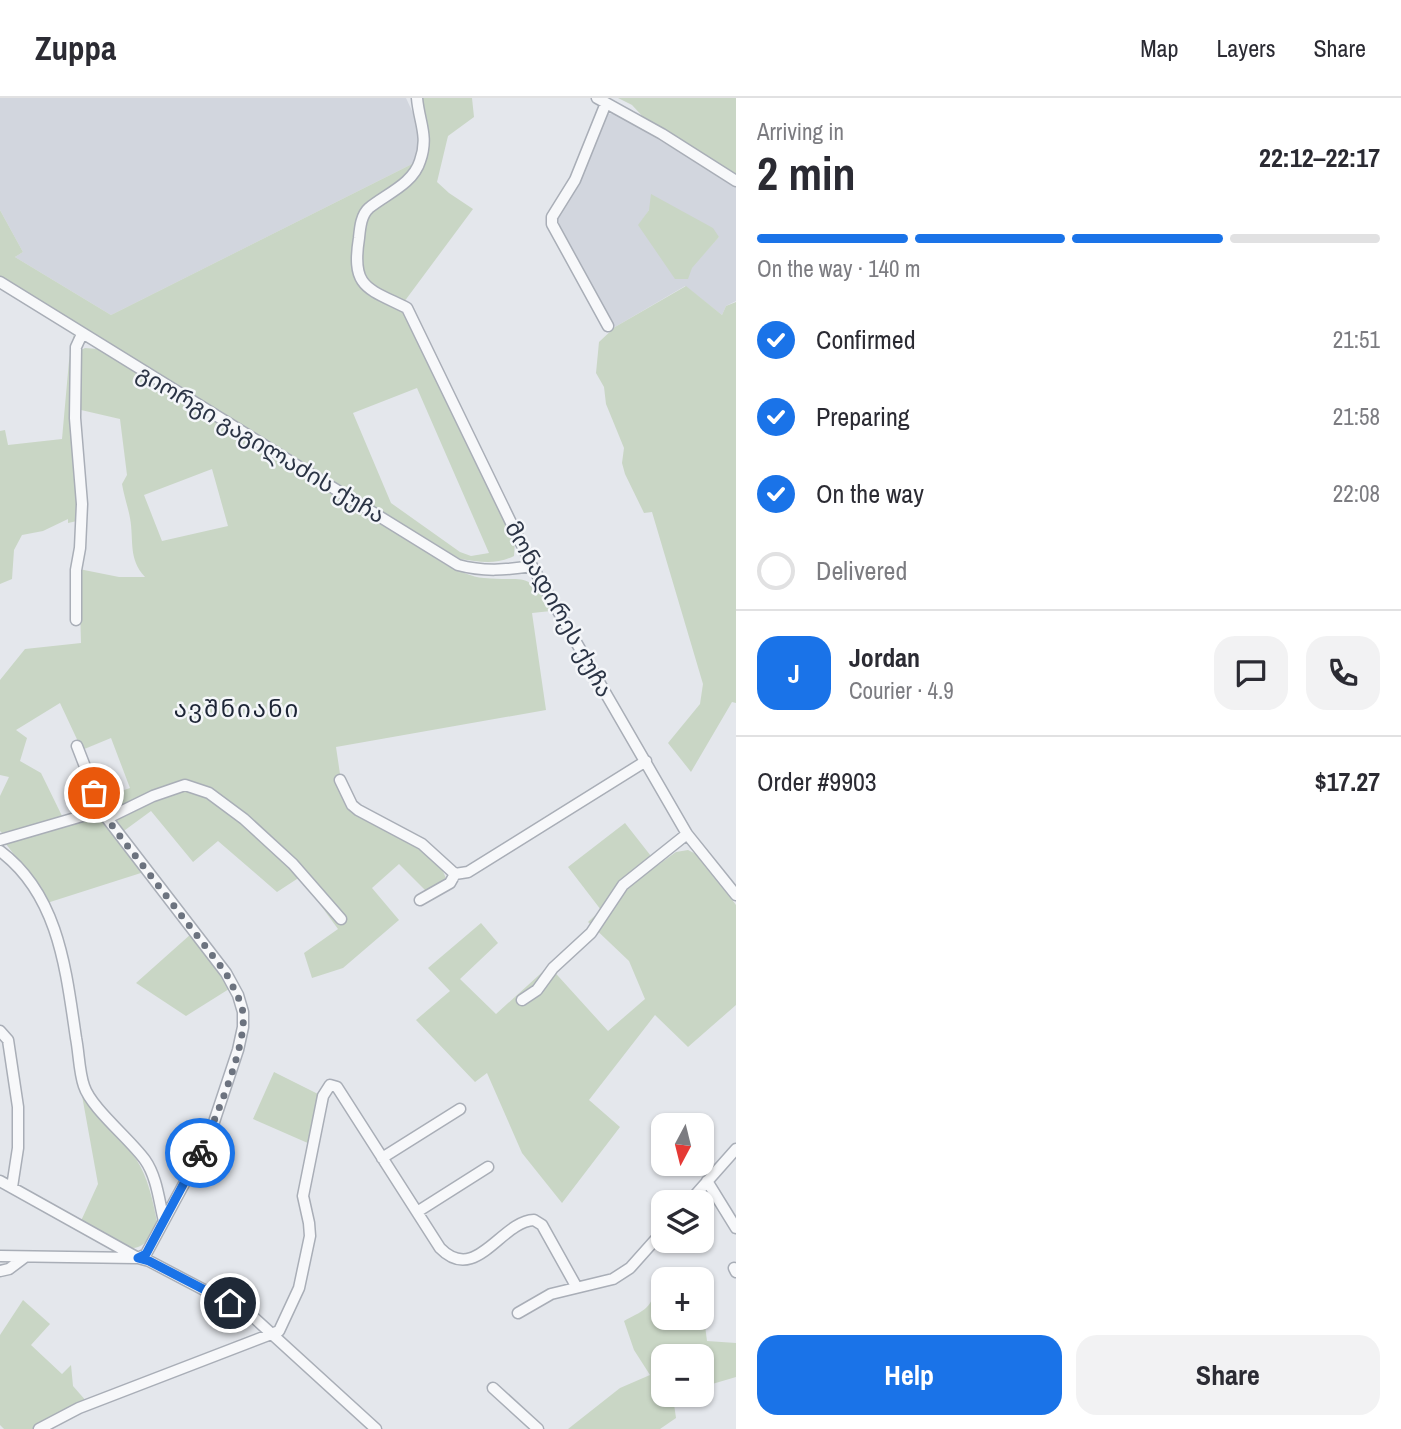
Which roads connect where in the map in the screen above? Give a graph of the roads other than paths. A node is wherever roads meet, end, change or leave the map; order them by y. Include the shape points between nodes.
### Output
1 (417, 98) edge
2 (602, 100) edge
3 (736, 181) edge
4 (0, 282) edge
5 (608, 326) dead end
6 (82, 334) junction
7 (532, 566) junction
8 (76, 620) dead end
9 (77, 746) dead end
10 (646, 761) junction
11 (340, 780) dead end
12 (103, 813) junction
13 (687, 834) junction
14 (0, 841) edge
15 (0, 851) edge
16 (455, 874) junction
17 (736, 895) edge
18 (420, 900) dead end
19 (341, 919) dead end
20 (523, 1000) dead end
21 (0, 1031) edge
22 (460, 1109) dead end
23 (736, 1149) edge
24 (382, 1158) junction
25 (488, 1167) dead end
26 (0, 1181) edge
27 (707, 1181) junction
28 (12, 1187) junction
29 (699, 1190) edge
30 (417, 1212) junction
31 (164, 1221) junction
32 (736, 1228) edge
33 (651, 1244) edge
34 (0, 1256) edge
35 (25, 1257) junction
36 (138, 1258) junction
37 (0, 1271) edge
38 (576, 1286) junction
39 (518, 1313) dead end
40 (273, 1333) junction
41 (494, 1388) dead end
42 (39, 1429) edge
43 (376, 1429) edge
44 (537, 1429) edge

1 - 7 street, მონადირეს ქუჩა via 425,135 421,160 411,177 366,210 357,273 370,290 407,308
2 - 3 street
2 - 5 street via 575,180 552,224
4 - 6 street, გიორგი გაგილაძის ქუჩა
6 - 7 street, გიორგი გაგილაძის ქუჩა via 458,565 502,571
6 - 8 street via 76,347 75,418 82,504
7 - 10 street, მონადირეს ქუჩა
9 - 12 street
10 - 13 street, მონადირეს ქუჩა
10 - 16 street via 468,872
11 - 16 street via 352,805 422,844
12 - 14 street
12 - 19 street via 111,816 184,785 209,793 293,864
12 - 31 street via 226,973 243,1012 238,1050 215,1122
13 - 17 street, მონადირეს ქუჩა
13 - 20 street via 623,885 591,933
15 - 31 street via 33,883 48,913 64,958 84,1087 146,1162
16 - 18 street via 450,883
21 - 28 street via 8,1040 18,1107
22 - 24 street
23 - 27 street
24 - 30 street
24 - 40 street via 337,1087 330,1085 323,1096 303,1196 310,1236 301,1282 283,1324
25 - 30 street
26 - 28 street
27 - 29 street
27 - 32 street
28 - 36 street
30 - 38 street via 447,1255 470,1259 522,1223 534,1220 542,1225
31 - 36 street via 146,1254
33 - 38 street via 613,1279
34 - 35 street
35 - 36 street
35 - 37 street
36 - 40 street via 250,1314
38 - 39 street
40 - 42 street via 79,1408
40 - 43 street
41 - 44 street

